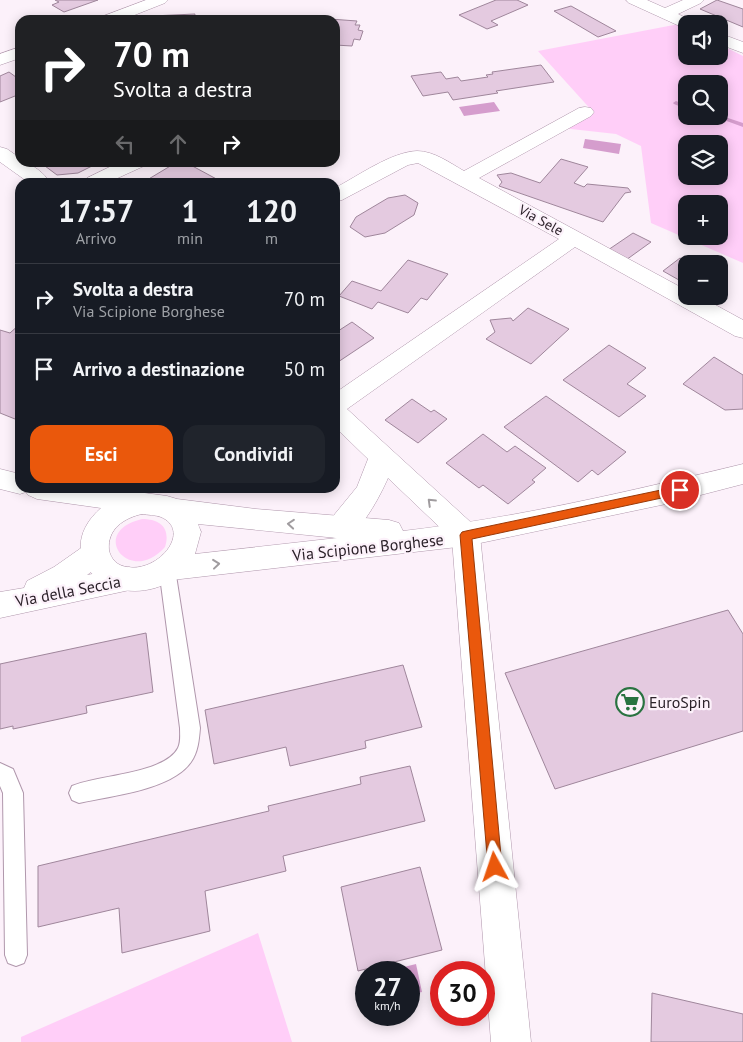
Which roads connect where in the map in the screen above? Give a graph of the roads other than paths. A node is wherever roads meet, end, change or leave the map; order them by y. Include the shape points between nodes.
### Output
1 (160, 0) edge
2 (634, 0) edge
3 (696, 0) edge
4 (666, 14) junction
5 (120, 15) edge
6 (678, 20) edge
7 (728, 42) edge
8 (743, 48) edge
9 (15, 54) edge
10 (0, 60) edge
11 (585, 112) dead end
12 (0, 153) edge
13 (15, 164) edge
14 (19, 167) edge
15 (126, 167) edge
16 (34, 178) edge
17 (103, 178) edge
18 (465, 178) junction
19 (340, 193) edge
20 (574, 238) junction
21 (743, 330) edge
22 (340, 402) edge
23 (340, 417) edge
24 (382, 456) junction
25 (743, 474) edge
26 (0, 479) edge
27 (15, 483) edge
28 (49, 493) edge
29 (71, 493) edge
30 (142, 503) junction
31 (175, 510) junction
32 (340, 528) junction
33 (466, 535) junction
34 (96, 543) junction
35 (167, 569) junction
36 (129, 579) junction
37 (3, 604) edge
38 (0, 773) edge
39 (79, 793) dead end
40 (16, 955) dead end
41 (511, 1042) edge

1 - 5 street
2 - 4 street
3 - 4 street
4 - 6 street
7 - 8 street
9 - 10 street
11 - 18 street
12 - 13 street
14 - 16 street
15 - 17 street
18 - 19 street, Via Sele via 434,162 412,157
18 - 20 street, Via Sele
20 - 21 street, Via Sele
20 - 22 street
23 - 24 street
24 - 32 street via 368,496
33 -> 24 street
25 - 33 street, Via Scipione Borghese
26 - 27 street
28 - 34 street via 80,513
29 - 30 street
30 - 31 street via 165,505
30 - 34 street via 128,506 105,521
32 -> 31 street, Via Scipione Borghese
31 - 35 street via 188,527 188,539 181,555
32 - 33 street, Via Scipione Borghese
35 -> 33 street, Via Scipione Borghese
33 - 41 street
34 - 36 street via 99,563 106,571
34 - 37 street, Via della Seccia via 55,581
35 - 36 street via 149,577
35 - 39 lane via 190,728 184,757 167,771
36 - 37 street, Via della Seccia
38 - 40 lane via 11,785 13,798

